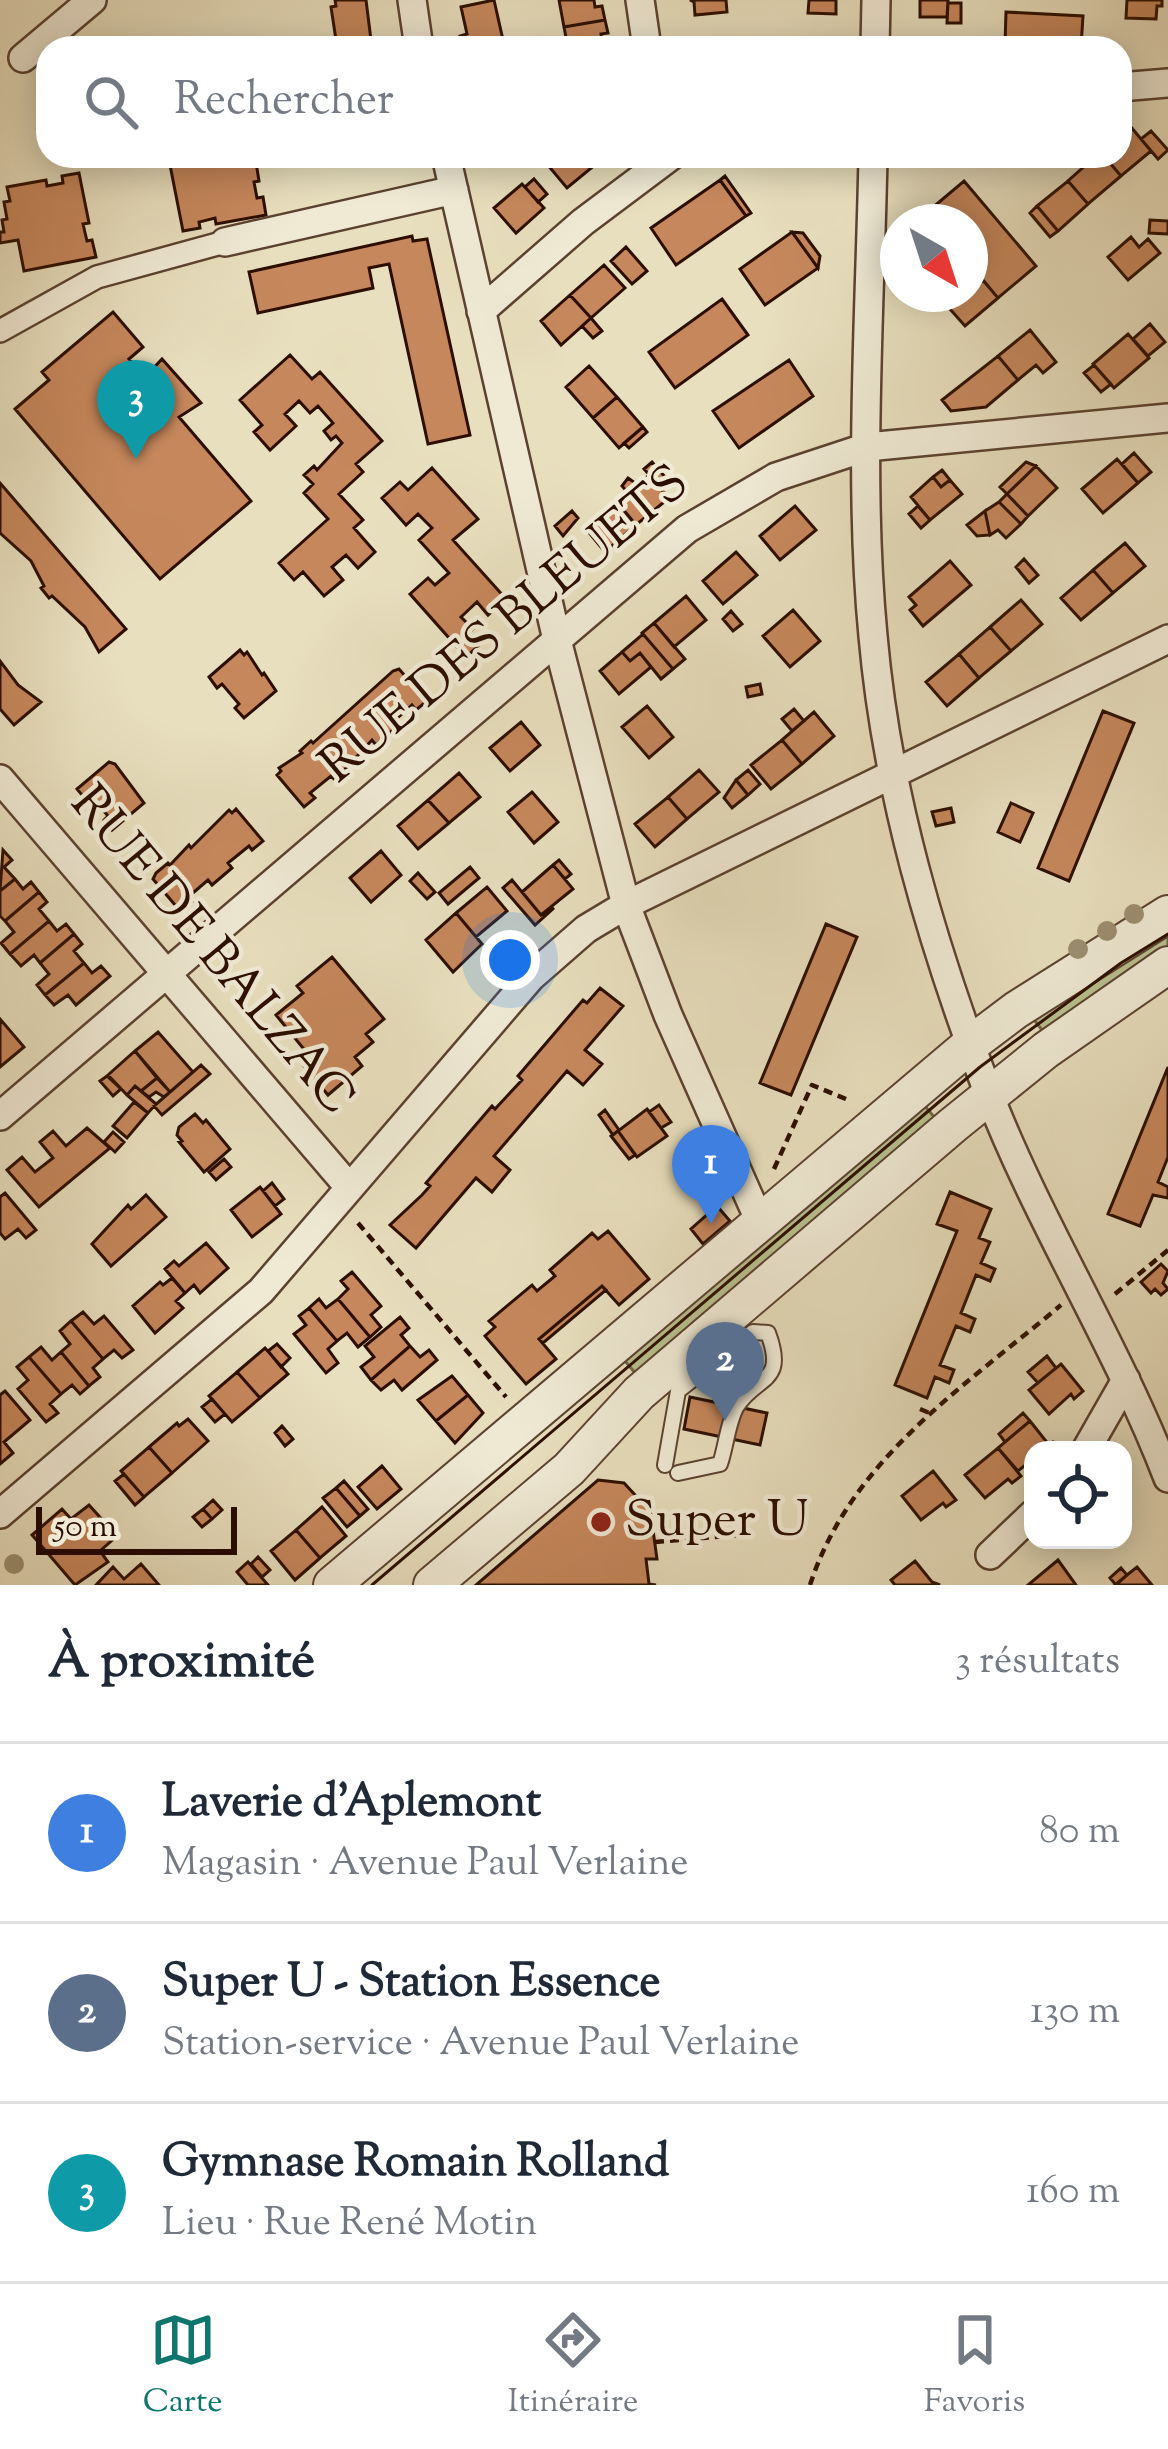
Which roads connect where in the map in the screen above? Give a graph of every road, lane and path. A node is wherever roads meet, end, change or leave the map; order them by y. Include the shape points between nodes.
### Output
1 (92, 0) edge
2 (412, 0) edge
3 (640, 0) edge
4 (876, 0) edge
5 (49, 36) edge
6 (417, 36) edge
7 (645, 36) edge
8 (875, 36) edge
9 (36, 47) edge
10 (23, 58) dead end
11 (1168, 83) edge
12 (1132, 85) edge
13 (449, 168) edge
14 (654, 168) edge
15 (873, 168) edge
16 (454, 190) junction
17 (225, 242) joint
18 (481, 311) junction
19 (0, 332) edge
20 (1168, 418) edge
21 (867, 447) junction
22 (1168, 639) edge
23 (557, 640) junction
24 (893, 774) junction
25 (0, 778) edge
26 (626, 905) junction
27 (1168, 914) edge
28 (1168, 965) edge
29 (167, 974) junction
30 (971, 1044) junction
31 (990, 1095) junction
32 (846, 1099) dead end
33 (0, 1116) edge
34 (344, 1194) junction
35 (755, 1209) junction
36 (1168, 1250) edge
37 (1084, 1299) junction
38 (1126, 1380) junction
39 (920, 1409) dead end
40 (932, 1414) junction
41 (525, 1419) junction
42 (1162, 1440) edge
43 (1091, 1441) edge
44 (671, 1469) joint
45 (1168, 1478) edge
46 (0, 1514) edge
47 (1024, 1523) edge
48 (740, 1535) dead end
49 (655, 1542) dead end
50 (990, 1555) dead end
51 (332, 1585) edge
52 (432, 1585) edge
53 (811, 1585) edge

1 - 5 street
2 - 6 street
3 - 7 street
4 - 8 street
9 - 10 street
11 - 12 street
13 - 16 street
14 - 18 street
15 - 21 street
16 - 17 street
16 - 18 street
17 - 19 street via 97,277
18 - 23 street
20 - 21 street, RUE DES BLEUETS
21 - 23 street, RUE DES BLEUETS via 730,501
21 - 24 street via 873,636
22 - 24 street
23 - 26 street
23 - 29 street, RUE DES BLEUETS
24 - 26 street
24 - 30 street via 926,915
25 - 29 street, RUE DE BALZAC
26 - 34 street via 531,976
26 - 35 street
27 - 30 street
28 - 31 street
29 - 33 street, RUE DES BLEUETS
29 - 34 street, RUE DE BALZAC
30 - 31 street
30 - 35 street
31 - 37 street
31 - 52 street via 639,1393 568,1469
32 - 35 path via 812,1085
34 - 41 path
34 - 46 street via 261,1291
35 - 41 street via 607,1355
36 - 37 path via 1127,1288
37 - 38 street
37 - 40 path
38 - 42 street
38 - 43 street
39 - 40 path
40 - 53 path via 846,1505
41 - 51 street
42 - 45 street
44 - 44 lane via 720,1464 737,1407 770,1378 775,1351 768,1333 754,1332 678,1391
47 - 50 street
48 - 49 path

